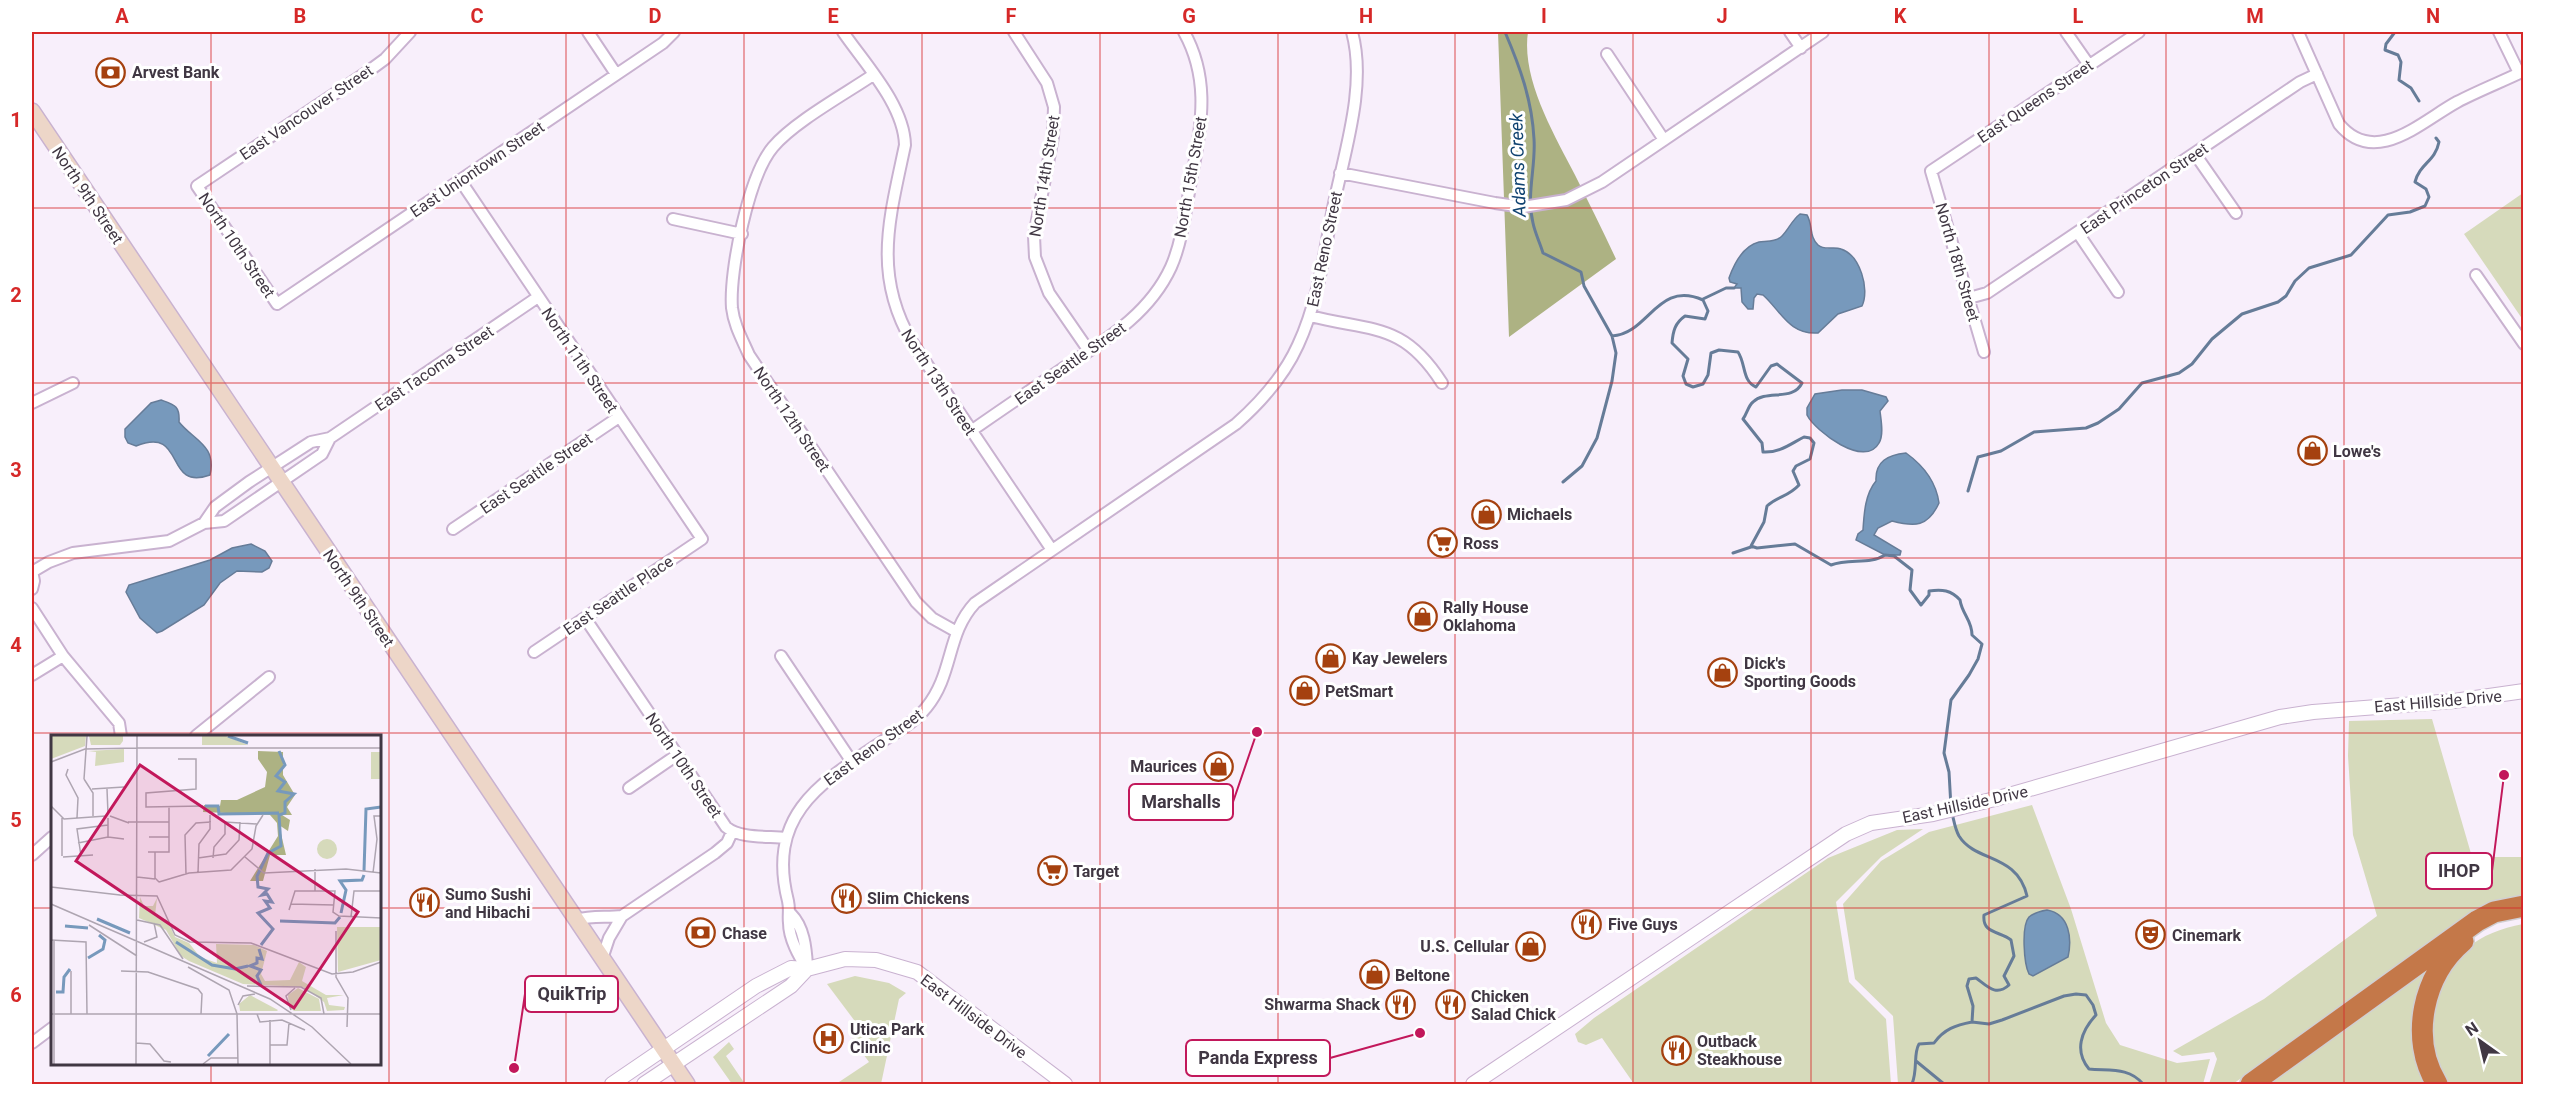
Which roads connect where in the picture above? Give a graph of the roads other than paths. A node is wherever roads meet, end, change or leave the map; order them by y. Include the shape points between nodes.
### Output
1 (410, 32) edge
2 (588, 32) edge
3 (675, 32) edge
4 (843, 32) edge
5 (1014, 32) edge
6 (1184, 32) edge
7 (1352, 32) edge
8 (1790, 32) edge
9 (1823, 32) edge
10 (2066, 32) edge
11 (2139, 32) edge
12 (2298, 32) edge
13 (2499, 32) edge
14 (1801, 48) junction
15 (1607, 54) dead end
16 (2089, 65) junction
17 (2521, 72) edge
18 (616, 74) junction
19 (2317, 74) junction
20 (873, 75) junction
21 (32, 111) edge
22 (1664, 140) junction
23 (2195, 153) junction
24 (1932, 171) joint
25 (1340, 173) junction
26 (460, 180) junction
27 (197, 186) joint
28 (2236, 213) dead end
29 (673, 219) dead end
30 (2078, 233) junction
31 (742, 234) junction
32 (2476, 275) dead end
33 (1161, 286) joint
34 (2118, 292) dead end
35 (538, 297) junction
36 (1969, 298) junction
37 (277, 304) joint
38 (1310, 316) junction
39 (2523, 344) edge
40 (1089, 351) junction
41 (1984, 352) dead end
42 (73, 383) dead end
43 (1442, 383) dead end
44 (32, 403) edge
45 (619, 417) junction
46 (971, 430) junction
47 (330, 438) junction
48 (272, 468) junction
49 (282, 482) junction
50 (204, 523) junction
51 (453, 529) dead end
52 (702, 539) joint
53 (1052, 550) junction
54 (32, 572) edge
55 (32, 589) edge
56 (32, 608) edge
57 (585, 618) junction
58 (957, 632) junction
59 (534, 652) dead end
60 (63, 656) junction
61 (781, 656) dead end
62 (32, 675) edge
63 (269, 677) dead end
64 (2523, 691) edge
65 (122, 735) edge
66 (197, 735) edge
67 (677, 755) junction
68 (852, 762) junction
69 (629, 788) dead end
70 (732, 832) junction
71 (51, 838) edge
72 (786, 838) junction
73 (32, 855) edge
74 (2523, 906) edge
75 (2523, 914) edge
76 (622, 916) junction
77 (576, 920) junction
78 (602, 959) junction
79 (807, 969) junction
80 (51, 1029) edge
81 (32, 1043) edge
82 (663, 1049) junction
83 (674, 1064) junction
84 (612, 1084) edge
85 (644, 1084) edge
86 (687, 1084) edge
87 (1065, 1084) edge
88 (1473, 1084) edge
89 (2251, 1084) edge
90 (2437, 1084) edge

1 - 27 street, East Vancouver Street via 377,64
2 - 18 street
3 - 18 street, East Uniontown Street
4 - 20 street, North 13th Street
5 - 40 street, North 14th Street via 1047,83 1054,107 1053,137 1034,236 1035,258 1049,293
6 - 33 street, North 15th Street via 1202,83 1202,124 1177,250
7 - 25 street via 1357,76
8 - 14 street
9 - 14 street, East Reno Street
10 - 16 street
11 - 16 street, East Queens Street
12 - 19 street
13 - 17 street
14 - 22 street, East Reno Street
15 - 22 street
16 - 24 street, East Queens Street
17 - 19 street via 2456,103 2417,128 2390,139 2368,142 2353,138 2340,124
18 - 26 street, East Uniontown Street
19 - 23 street, East Princeton Street
20 - 31 street via 774,145 757,173
20 - 46 street, North 13th Street via 895,107 905,134 887,236 892,298 912,342
21 - 48 main road, North 9th Street
22 - 25 street, East Reno Street via 1581,194 1547,205 1495,203
23 - 28 street
23 - 30 street, East Princeton Street
24 - 36 street, North 18th Street
25 - 38 street, East Reno Street
26 - 35 street, North 11th Street
26 - 37 street, East Uniontown Street
27 - 37 street, North 10th Street
29 - 31 street
30 - 34 street
30 - 36 street, East Princeton Street via 1987,293
31 - 58 street, North 12th Street via 732,307 749,355 916,602 932,618
32 - 39 street
33 - 40 street, East Seattle Street via 1134,318
35 - 45 street, North 11th Street
35 - 47 street, East Tacoma Street
36 - 41 street, North 18th Street
38 - 43 street via 1401,339 1416,348
38 - 53 street, East Reno Street via 1283,371 1242,419
40 - 46 street, East Seattle Street
42 - 44 street
45 - 51 street, East Seattle Street
45 - 52 street, North 11th Street
46 - 53 street, North 13th Street
47 - 48 street, East Tacoma Street via 311,442
47 - 49 street, East Tacoma Street via 322,454
48 - 49 main road, North 9th Street
48 - 50 street, East Tacoma Street via 214,507
49 - 50 street, East Tacoma Street via 224,521
49 - 77 main road, North 9th Street
50 - 54 street, East Tacoma Street via 169,541 73,553
52 - 57 street, East Seattle Place
53 - 58 street, East Reno Street via 975,603
54 - 55 street
56 - 60 street
57 - 59 street, East Seattle Place
57 - 67 street, North 10th Street
58 - 68 street, East Reno Street via 945,676 925,710
60 - 62 street
60 - 65 street via 119,723
61 - 68 street
63 - 66 street
64 - 88 street, East Hillside Drive via 2280,717 1970,806 1871,823 1846,834
67 - 69 street
67 - 70 street, North 10th Street
68 - 72 street, East Reno Street via 807,798
70 - 72 street, North 10th Street
70 - 76 street via 715,854
71 - 73 street
72 - 79 street via 782,863 791,914 788,923
74 - 89 highway via 2494,912 2477,921
75 - 90 highway via 2494,922 2469,936 2435,976 2426,1000 2422,1029 2425,1056
76 - 77 street
76 - 78 street
77 - 78 main road, North 9th Street
78 - 82 main road, North 9th Street
79 - 82 street, East Hillside Drive via 791,968 756,986
79 - 83 street, East Hillside Drive via 791,986
79 - 87 street, East Hillside Drive via 845,959 876,960 917,972
80 - 81 street
82 - 83 main road, North 9th Street
82 - 84 street, East Hillside Drive
83 - 85 street, East Hillside Drive
83 - 86 main road, North 9th Street

